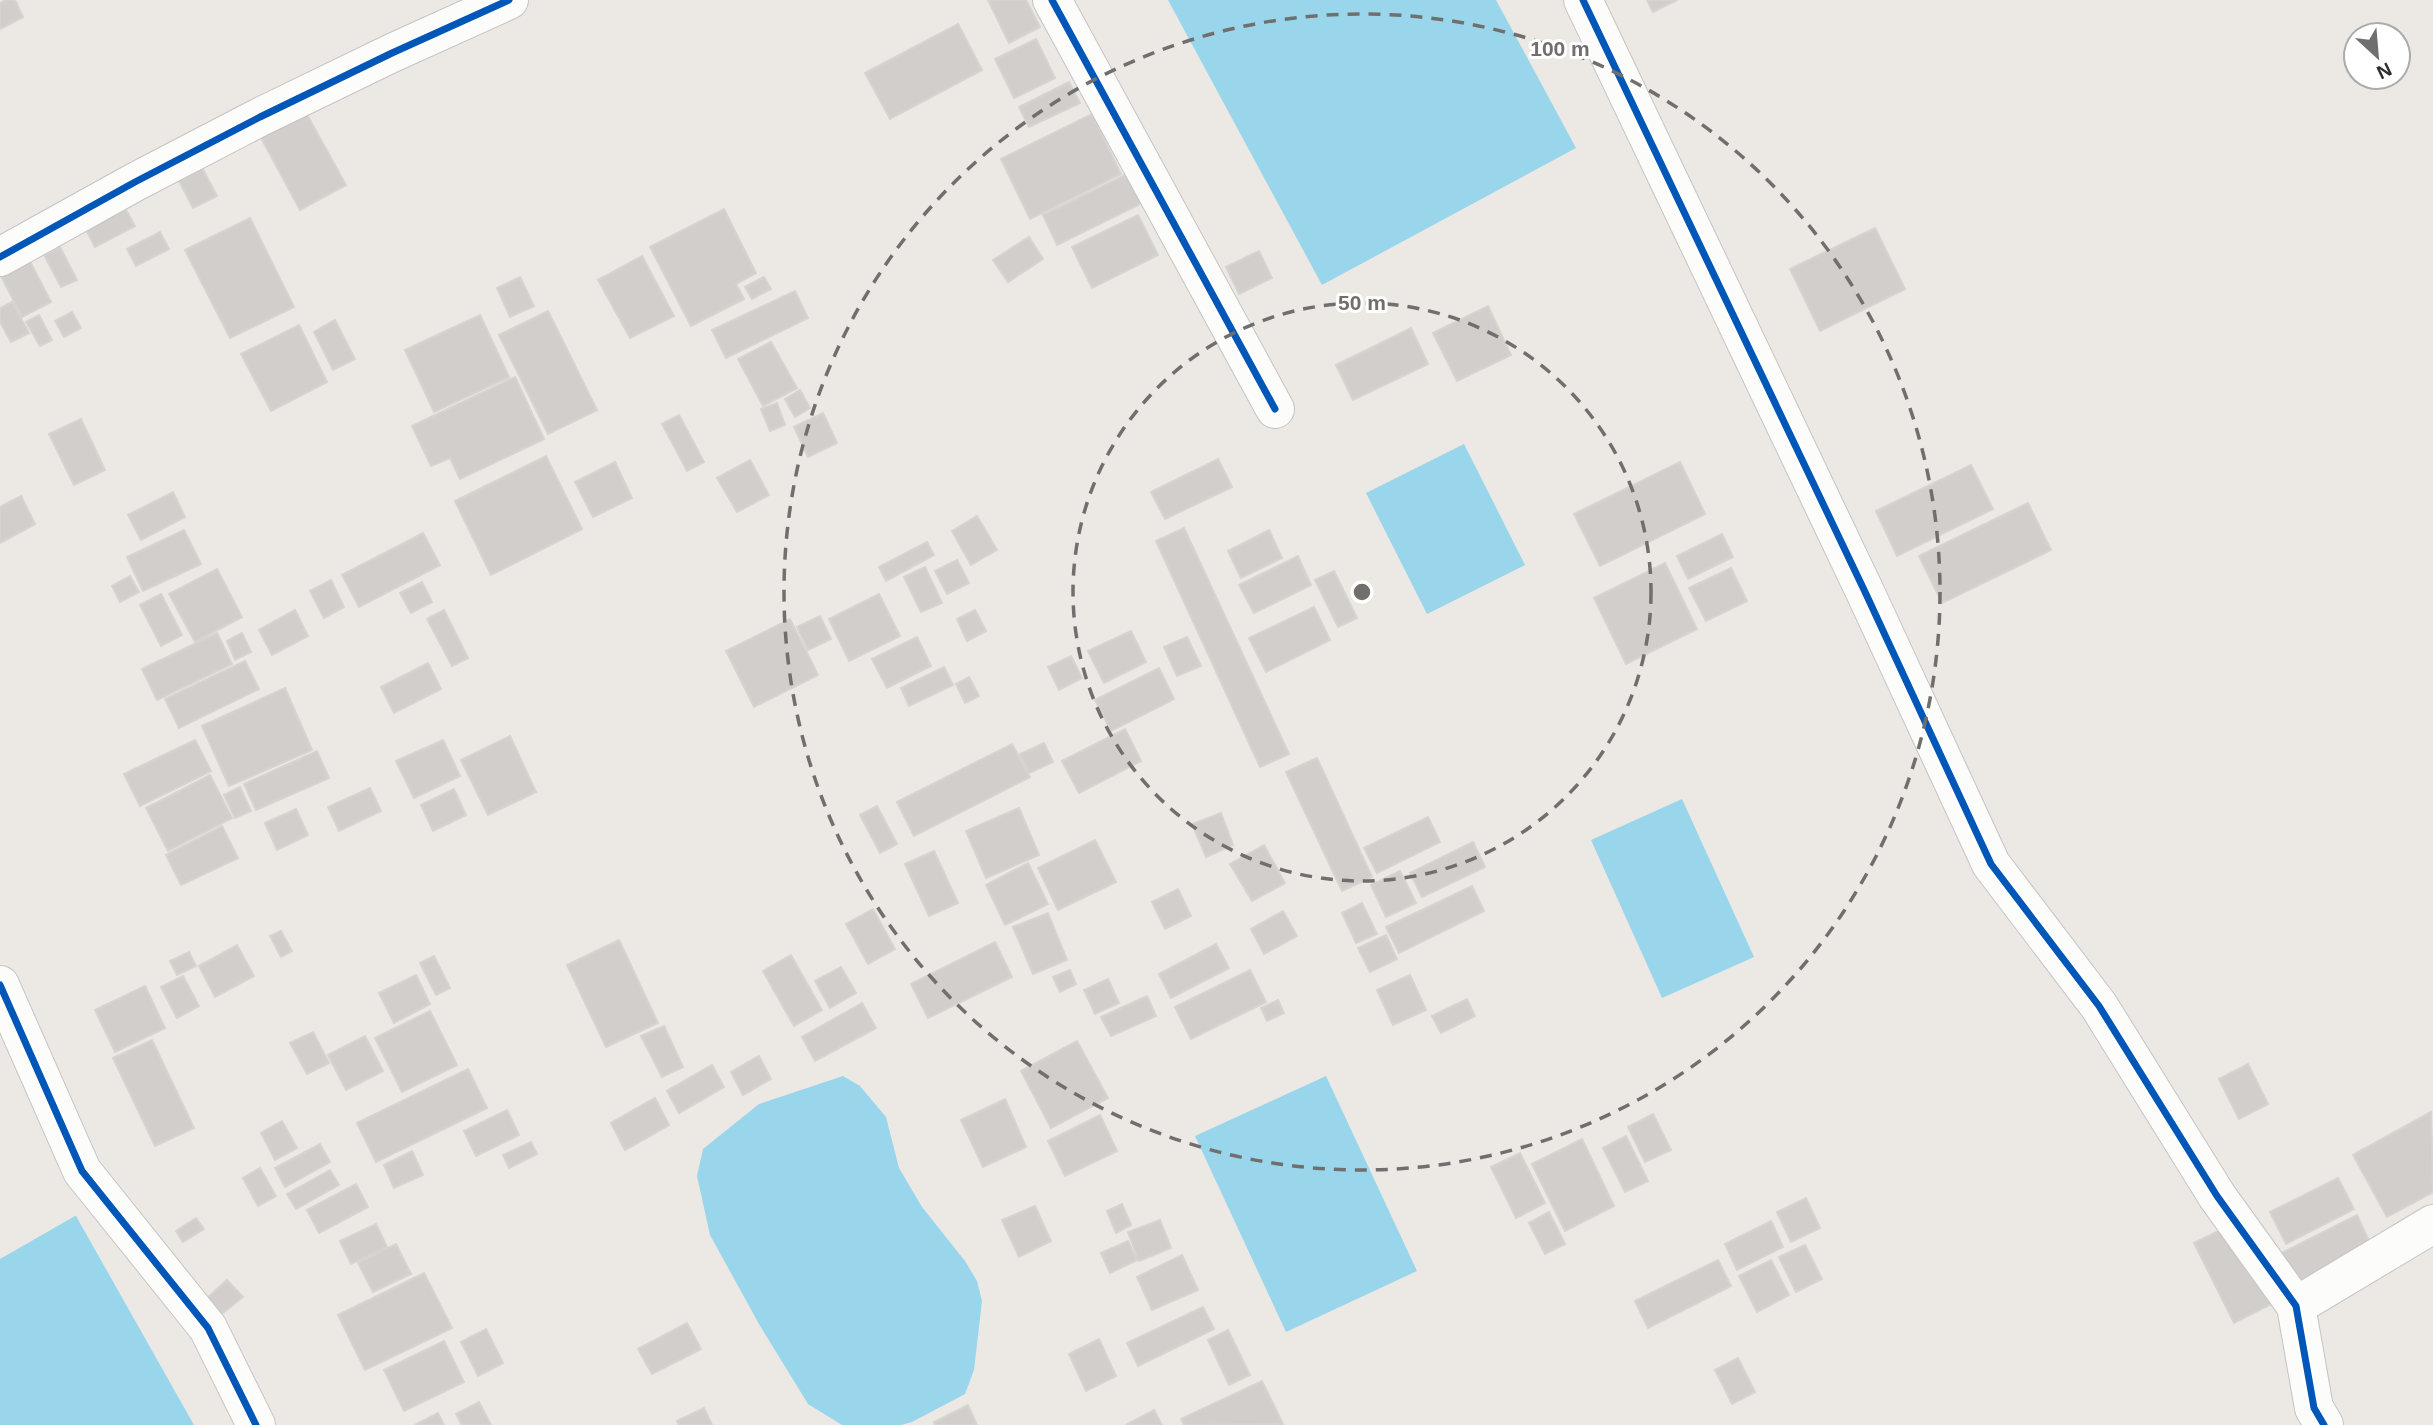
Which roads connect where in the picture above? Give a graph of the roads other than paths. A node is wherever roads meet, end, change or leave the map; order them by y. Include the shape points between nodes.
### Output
1 (509, 0) edge
2 (1052, 0) edge
3 (1583, 0) edge
4 (0, 257) edge
5 (1275, 409) dead end
6 (0, 985) edge
7 (2433, 1224) edge
8 (2296, 1306) junction
9 (256, 1425) edge
10 (2324, 1425) edge

1 - 4 street via 260,117
2 - 5 street
3 - 8 street via 1991,864 2099,1006 2217,1196
6 - 9 street via 82,1171 208,1328
7 - 8 street
8 - 10 street via 2314,1408

